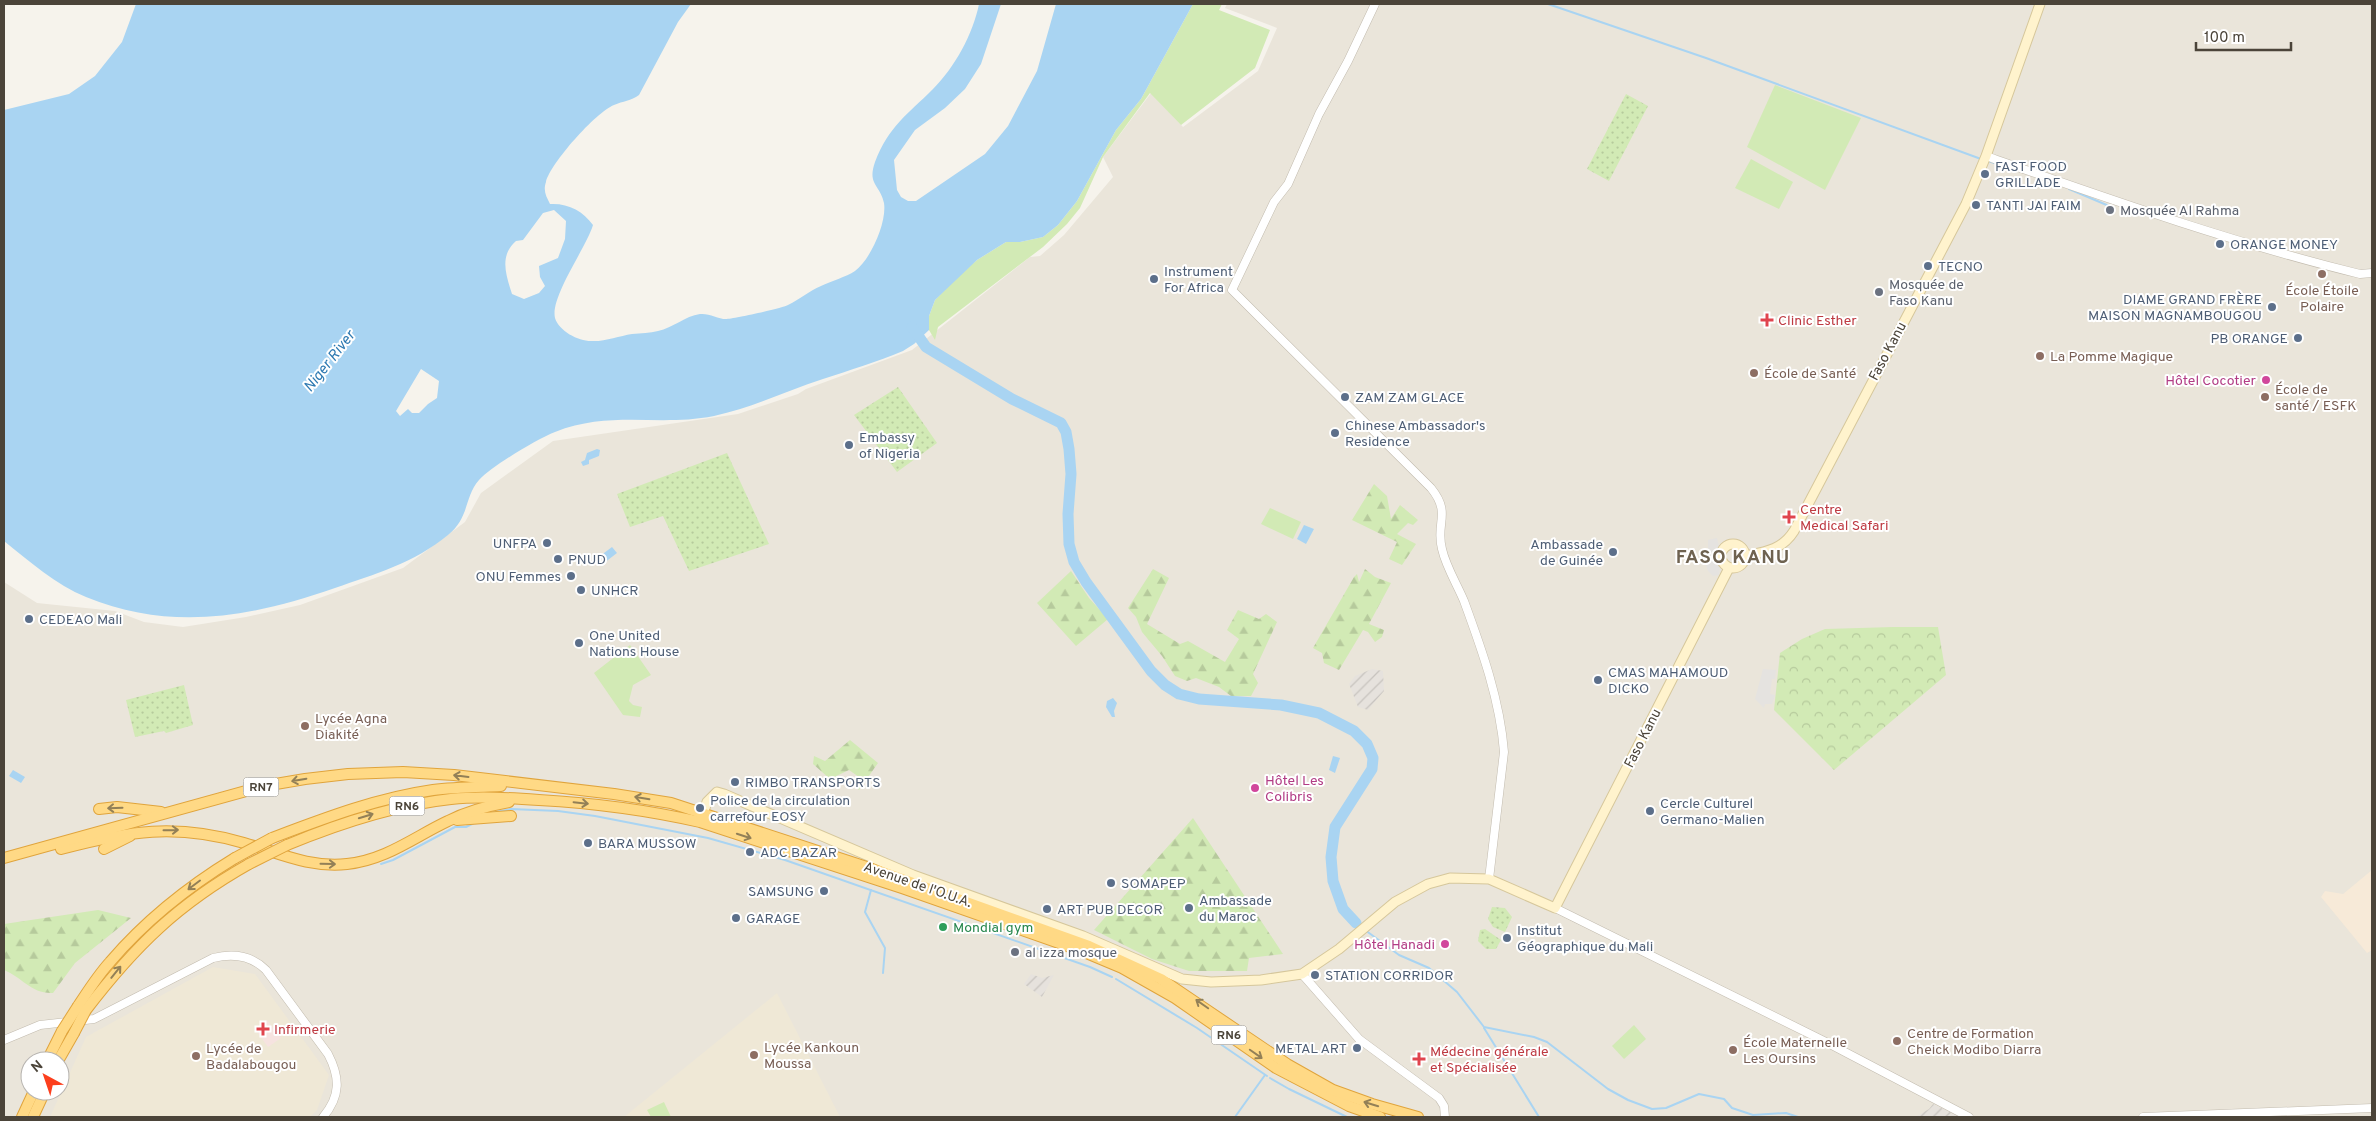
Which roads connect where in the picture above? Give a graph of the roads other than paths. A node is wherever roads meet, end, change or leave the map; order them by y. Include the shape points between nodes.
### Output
1 (1375, 4) edge
2 (2040, 4) edge
3 (1986, 156) junction
4 (2372, 273) edge
5 (1745, 556) junction
6 (1729, 568) junction
7 (526, 785) junction
8 (533, 799) junction
9 (99, 809) dead end
10 (167, 812) junction
11 (511, 816) dead end
12 (702, 818) junction
13 (446, 821) junction
14 (142, 831) junction
15 (104, 849) dead end
16 (4, 858) edge
17 (4, 866) edge
18 (1490, 879) junction
19 (1554, 908) junction
20 (1302, 974) junction
21 (82, 1008) junction
22 (4, 1040) edge
23 (52, 1051) edge
24 (64, 1051) edge
25 (29, 1101) edge
26 (40, 1101) edge
27 (2372, 1108) edge
28 (22, 1117) edge
29 (33, 1117) edge
30 (323, 1117) edge
31 (1380, 1117) edge
32 (1418, 1117) edge
33 (1445, 1117) edge
34 (1969, 1117) edge
35 (2143, 1117) edge

1 - 18 street via 1319,114 1288,184 1274,202 1232,290 1430,488 1442,506 1440,537 1444,557 1463,600 1496,697 1503,734 1504,752
2 - 3 main road, Faso Kanu
3 - 4 street via 2231,238 2342,270
3 - 5 main road, Faso Kanu via 1956,224 1791,536 1770,551
5 - 6 main road via 1738,567
5 - 6 main road via 1739,546 1727,546 1722,552 1722,559
6 - 19 main road, Faso Kanu
7 -> 10 highway, RN7 via 454,775 369,772 304,778
12 -> 7 highway, Avenue de l'O.U.A. / RN6 via 646,798
7 -> 21 highway, RN6, bridge via 434,790 394,798 324,817 272,838 235,858 172,902 110,962
8 -> 12 highway, Avenue de l'O.U.A. / RN6
8 - 13 highway via 481,807
21 -> 8 highway, RN6, bridge via 145,940 179,910 221,879 287,845 378,812 452,799
10 -> 9 highway
10 - 16 highway, RN7
11 - 13 highway
12 - 20 main road, Avenue de l'O.U.A. via 707,802 717,792 736,798 904,871 1083,936 1182,979 1211,982 1261,980
12 -> 31 highway, Avenue de l'O.U.A. / RN6 via 1122,968 1175,998 1283,1072 1349,1106
32 -> 12 highway, Avenue de l'O.U.A. / RN6 via 1354,1098 1315,1080 1161,979 1112,955 885,873
14 -> 13 highway via 200,833 244,842 303,862 347,864 383,855
14 - 15 highway
14 - 17 highway via 101,838
18 - 19 main road
18 - 20 main road via 1450,878 1428,884 1395,902
19 - 34 street via 1824,1041
20 - 33 street via 1359,1039 1439,1098
21 - 23 highway, bridge via 62,1031
21 - 24 highway, bridge
22 - 30 street via 40,1025 94,1019 213,958 238,955 258,962 266,970 328,1054 335,1068 338,1086 332,1107
25 - 28 highway
26 - 29 highway
27 - 35 street

